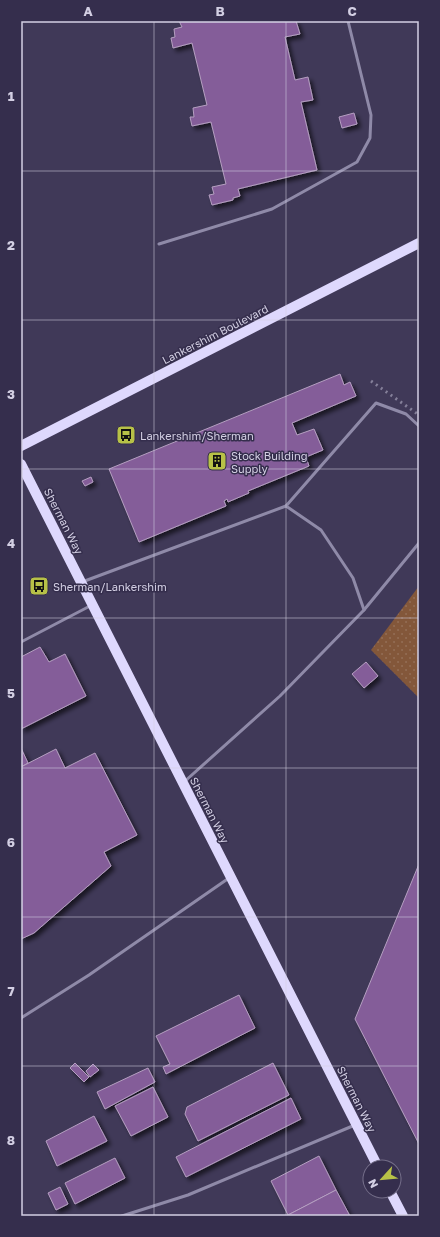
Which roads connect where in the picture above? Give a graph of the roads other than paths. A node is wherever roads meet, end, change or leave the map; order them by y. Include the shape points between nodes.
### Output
1 (348, 21) edge
2 (159, 244) dead end
3 (419, 244) edge
4 (419, 426) edge
5 (21, 446) edge
6 (21, 464) edge
7 (286, 506) junction
8 (419, 543) edge
9 (81, 582) junction
10 (92, 605) junction
11 (364, 610) junction
12 (21, 642) edge
13 (182, 783) junction
14 (231, 878) junction
15 (21, 1018) edge
16 (356, 1125) junction
17 (374, 1159) edge
18 (394, 1199) edge
19 (122, 1216) edge
20 (403, 1216) edge

1 - 2 lane via 371,115 370,138 357,162 272,209
3 - 5 main road, Lankershim Boulevard
4 - 7 lane via 406,414 376,403
6 - 9 main road, Sherman Way
7 - 9 lane
7 - 11 lane via 321,530 353,578
8 - 11 lane
9 - 10 main road, Sherman Way
10 - 12 lane
10 - 13 main road, Sherman Way
11 - 13 lane via 280,696
13 - 14 main road, Sherman Way
14 - 15 lane
14 - 16 main road, Sherman Way
16 - 17 main road, Sherman Way
16 - 19 lane via 188,1195
18 - 20 main road

